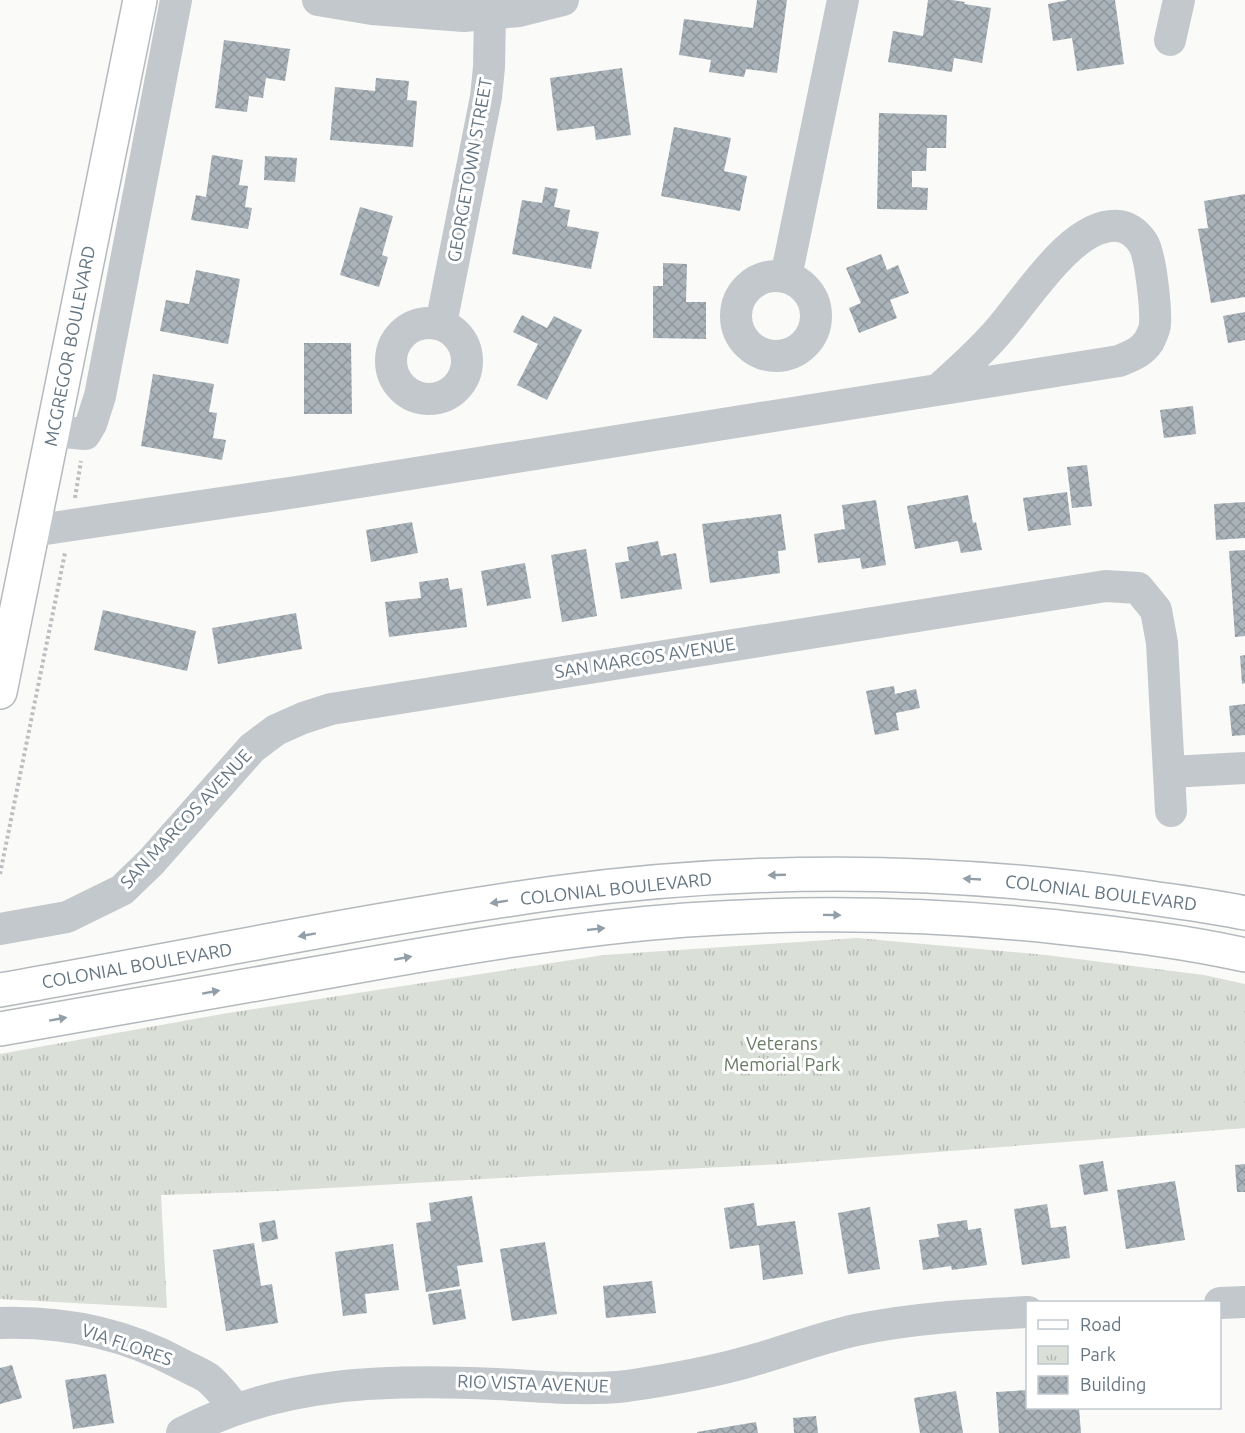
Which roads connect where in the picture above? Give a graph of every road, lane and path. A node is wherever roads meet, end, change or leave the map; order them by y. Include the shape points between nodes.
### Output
1 (140, 0) edge
2 (176, 0) edge
3 (318, 0) edge
4 (563, 0) edge
5 (843, 0) edge
6 (1179, 0) edge
7 (490, 14) junction
8 (1170, 40) dead end
9 (786, 277) dead end
10 (441, 324) dead end
11 (939, 389) junction
12 (53, 431) junction
13 (85, 434) junction
14 (71, 525) junction
15 (33, 531) junction
16 (0, 692) edge
17 (1245, 768) edge
18 (1170, 772) junction
19 (1171, 811) dead end
20 (0, 874) edge
21 (1242, 912) edge
22 (0, 929) edge
23 (1239, 953) edge
24 (0, 990) edge
25 (0, 1029) edge
26 (1245, 1302) edge
27 (1221, 1303) edge
28 (1026, 1312) edge
29 (0, 1323) edge
30 (236, 1408) junction
31 (182, 1433) edge

1 - 12 main road, MCGREGOR BOULEVARD
2 - 13 street via 100,396
3 - 7 street via 372,9 464,16
4 - 7 street
5 - 9 street
6 - 8 street
7 - 10 street, GEORGETOWN STREET via 486,97
11 - 11 street via 1119,361 1137,354 1149,341 1155,326 1145,245 1128,228 1115,226 1100,228 1076,241 997,333
11 - 14 street
12 - 13 street
12 - 15 main road, MCGREGOR BOULEVARD
13 - 14 path
14 - 15 street
14 - 20 path
15 - 16 main road, MCGREGOR BOULEVARD
17 - 18 street
18 - 19 street, SAN MARCOS AVENUE
18 - 22 street, SAN MARCOS AVENUE via 1162,643 1156,610 1138,588 1106,586 330,709 276,730 252,748 122,890 67,917
21 -> 24 main road, COLONIAL BOULEVARD via 1089,889 984,879 783,875 682,880 556,893 431,912
25 -> 23 main road, COLONIAL BOULEVARD via 453,949 687,920 820,915 964,919 1126,934
26 - 27 street
28 - 30 street, RIO VISTA AVENUE via 937,1317 856,1330 687,1377 625,1386 371,1382 313,1390
29 - 30 street, VIA FLORES via 76,1327 159,1352 209,1378
30 - 31 street, RIO VISTA AVENUE

